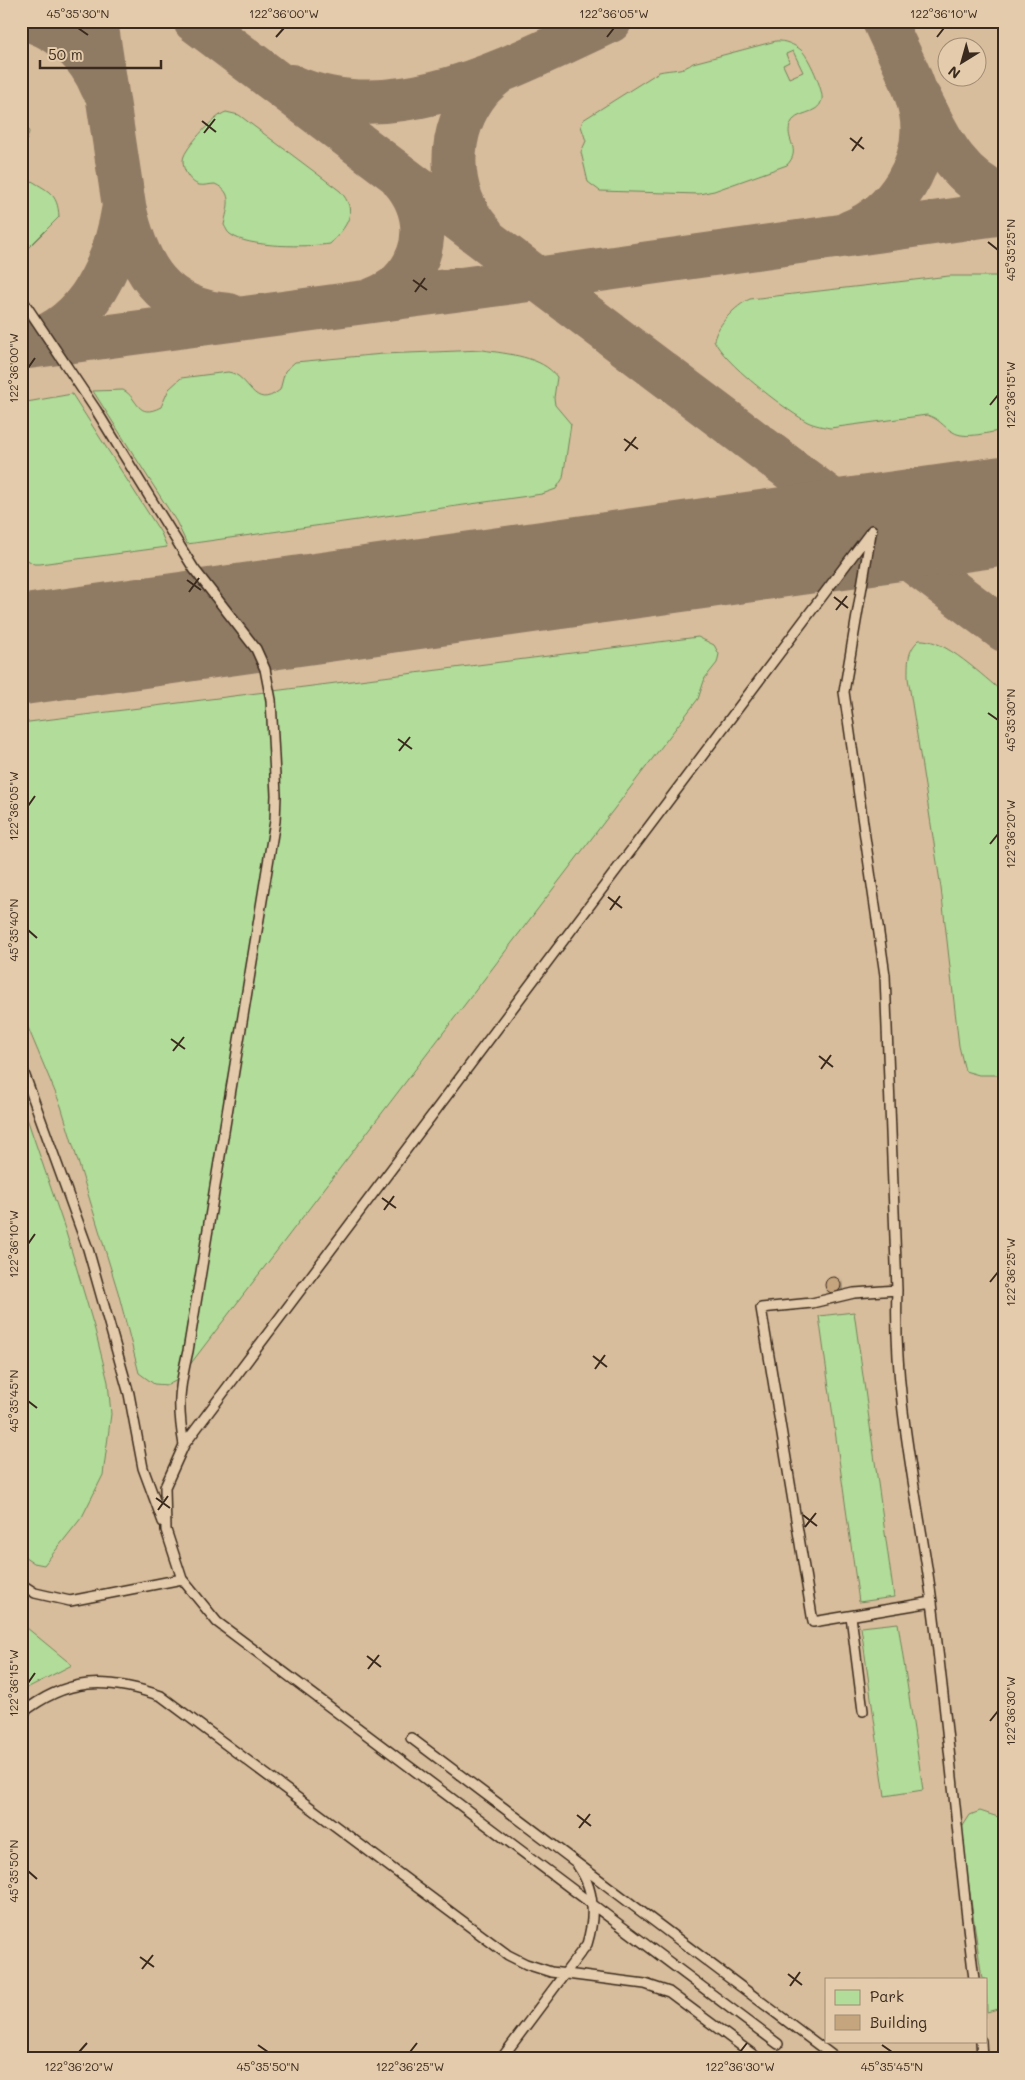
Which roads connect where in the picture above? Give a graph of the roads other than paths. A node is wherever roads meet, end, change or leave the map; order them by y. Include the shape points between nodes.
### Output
1 (21, 298) edge
2 (21, 1065) edge
3 (897, 1290) junction
4 (184, 1445) junction
5 (166, 1530) junction
6 (182, 1579) junction
7 (21, 1584) edge
8 (932, 1602) junction
9 (851, 1616) junction
10 (863, 1711) dead end
11 (21, 1714) edge
12 (412, 1738) dead end
13 (575, 1862) junction
14 (593, 1906) junction
15 (566, 1974) junction
16 (974, 1978) edge
17 (981, 2042) edge
18 (778, 2044) dead end
19 (501, 2059) edge
20 (759, 2059) edge
21 (837, 2059) edge
22 (982, 2059) edge

1 - 4 lane via 96,410 194,569 256,649 266,669 271,700 275,821 188,1351 179,1388
2 - 5 lane via 88,1249 129,1394 143,1468
3 - 4 lane via 884,975 844,692 872,530
3 - 8 lane via 896,1326 905,1436
3 - 9 lane via 854,1293 812,1303 761,1308 813,1622
4 - 5 lane via 165,1487
5 - 6 lane
6 - 7 lane via 70,1601 35,1593
6 - 14 lane via 217,1622
8 - 9 lane
8 - 16 lane
9 - 10 lane
11 - 15 lane via 61,1689 90,1684 115,1683 161,1696 508,1955 526,1964
12 - 13 lane
13 - 14 lane via 584,1874
13 - 21 lane
14 - 15 lane via 593,1925 587,1944
14 - 18 lane
15 - 19 lane
15 - 20 lane via 645,1984 669,1992
17 - 22 lane

